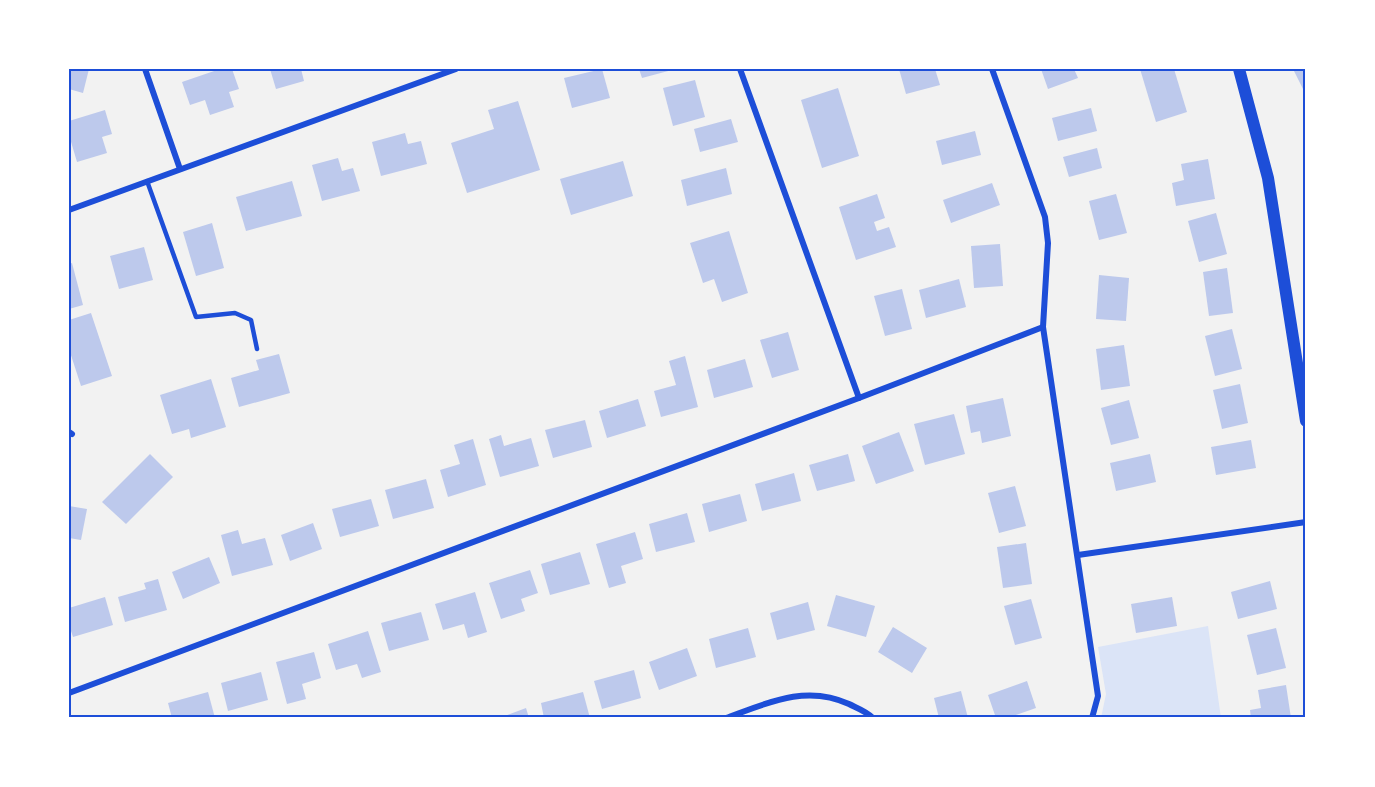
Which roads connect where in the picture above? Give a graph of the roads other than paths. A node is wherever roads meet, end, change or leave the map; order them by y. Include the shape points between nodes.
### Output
1 (145, 69) edge
2 (456, 69) edge
3 (740, 69) edge
4 (992, 69) edge
5 (1239, 69) edge
6 (180, 170) junction
7 (147, 181) junction
8 (69, 210) edge
9 (1043, 327) junction
10 (257, 349) dead end
11 (860, 398) junction
12 (1306, 421) edge
13 (1306, 522) edge
14 (1078, 555) junction
15 (69, 693) edge
16 (726, 718) edge
17 (873, 718) edge
18 (1092, 718) edge

1 - 6 street
2 - 6 street
3 - 11 street
4 - 9 street via 1045,217 1048,243
5 - 12 main road via 1268,178
6 - 7 street
7 - 8 street
7 - 10 lane via 196,316 235,313 250,320
9 - 11 street
9 - 14 street
11 - 15 street
13 - 14 street
14 - 18 street via 1098,696
16 - 17 street via 799,694 837,698

